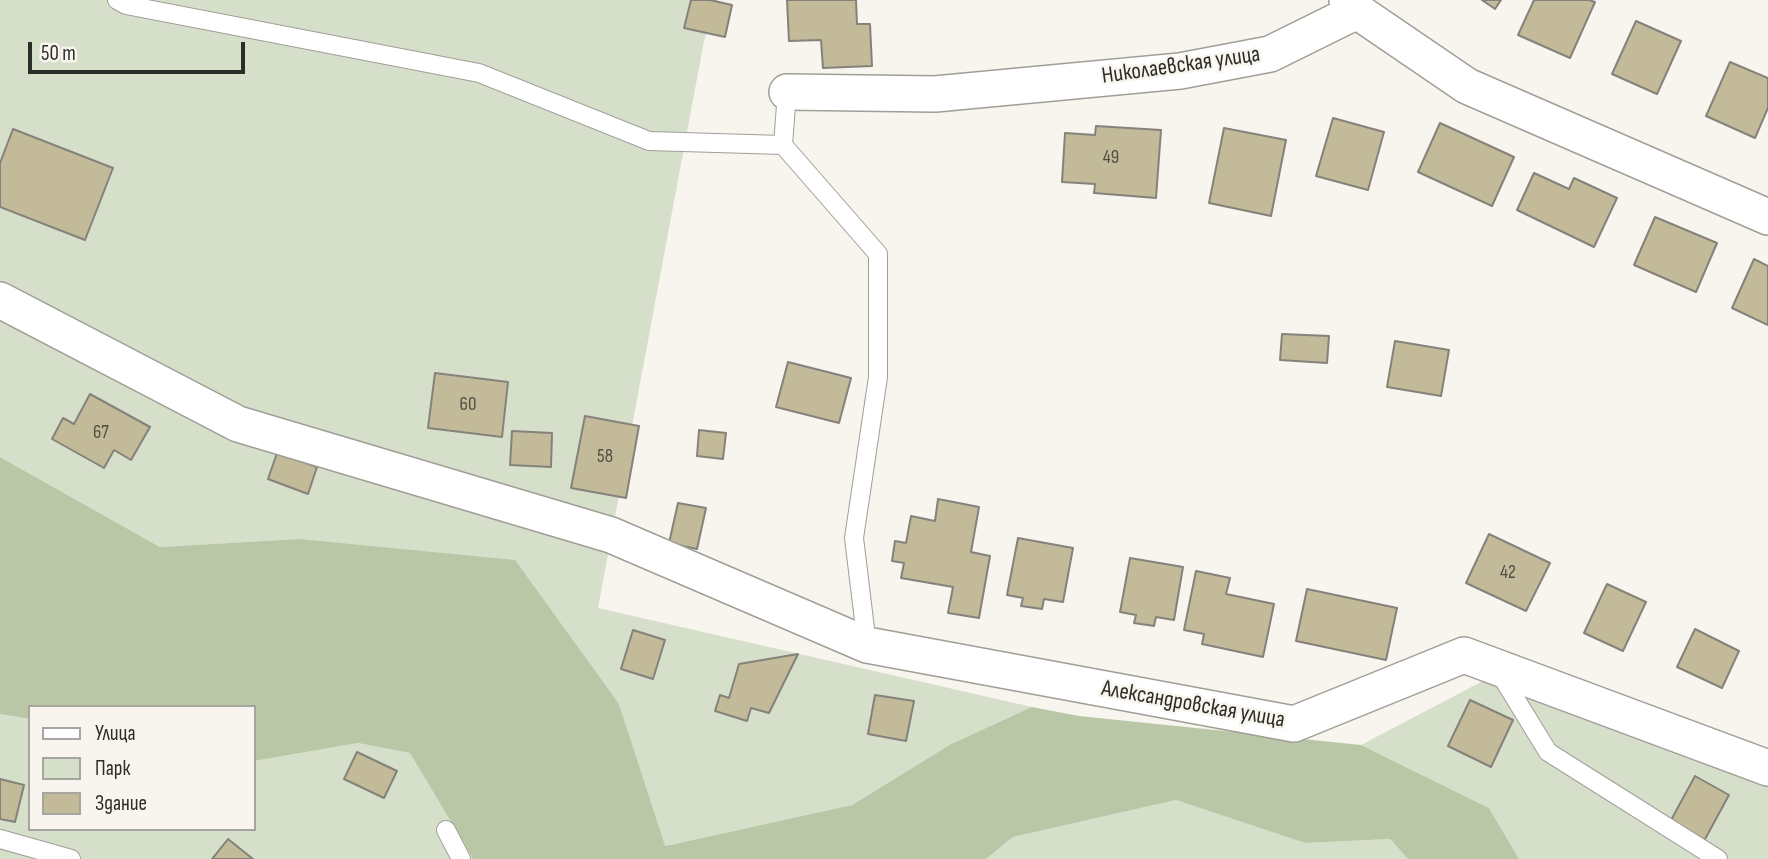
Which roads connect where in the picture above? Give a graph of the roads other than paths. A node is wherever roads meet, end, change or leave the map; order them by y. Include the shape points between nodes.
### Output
1 (117, 0) edge
2 (1352, 5) edge
3 (787, 92) joint
4 (783, 145) junction
5 (1768, 217) edge
6 (0, 300) edge
7 (867, 645) junction
8 (1444, 664) junction
9 (1768, 768) edge
10 (446, 831) dead end
11 (0, 839) edge
12 (72, 859) edge
13 (461, 859) edge
14 (1718, 859) edge

1 - 4 lane via 478,73 649,141
2 - 3 street, Николаевская улица via 1270,54 1180,71 935,94
2 - 5 street, Николаевская улица via 1467,86
3 - 4 lane
4 - 7 lane via 878,254 878,377 854,538
6 - 7 street, Александровская улица via 238,424 611,534
7 - 8 street, Александровская улица via 1294,724
8 - 9 street, Александровская улица via 1464,655
8 - 14 lane via 1500,673 1548,752
10 - 13 lane
11 - 12 lane

